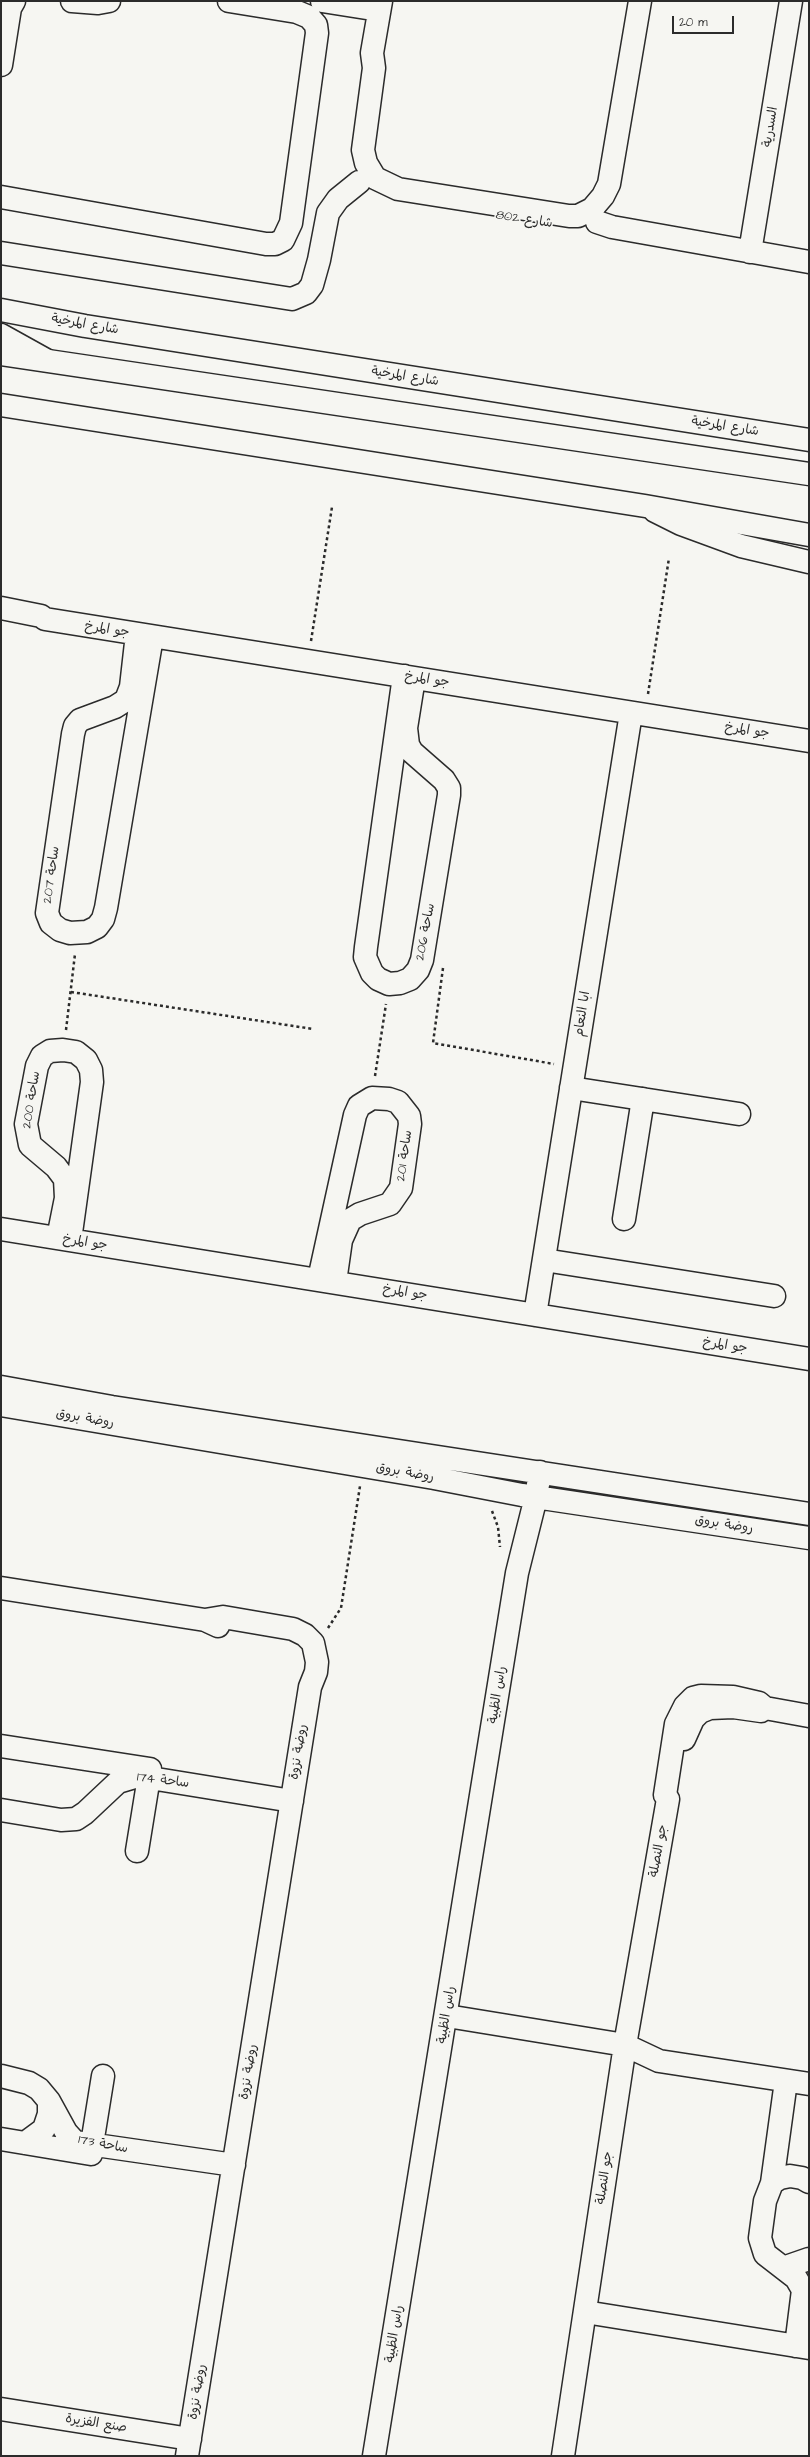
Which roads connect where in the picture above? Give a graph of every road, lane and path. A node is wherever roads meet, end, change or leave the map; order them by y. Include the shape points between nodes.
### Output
1 (14, 1) edge
2 (72, 1) edge
3 (109, 1) edge
4 (229, 1) edge
5 (322, 1) edge
6 (640, 1) edge
7 (650, 1) edge
8 (791, 1) edge
9 (380, 6) edge
10 (372, 53) junction
11 (1, 65) edge
12 (359, 182) junction
13 (1, 197) edge
14 (597, 222) junction
15 (750, 252) junction
16 (1, 253) edge
17 (809, 262) edge
18 (1, 310) edge
19 (1, 335) edge
20 (1, 354) edge
21 (50, 362) junction
22 (1, 405) edge
23 (809, 440) edge
24 (809, 474) edge
25 (645, 506) junction
26 (332, 507) dead end
27 (809, 535) edge
28 (669, 558) dead end
29 (809, 562) edge
30 (1, 608) edge
31 (1, 617) edge
32 (45, 620) junction
33 (144, 636) junction
34 (308, 661) junction
35 (409, 677) junction
36 (104, 711) junction
37 (638, 714) junction
38 (135, 738) junction
39 (809, 741) edge
40 (427, 765) junction
41 (388, 783) junction
42 (78, 934) junction
43 (424, 948) junction
44 (389, 984) junction
45 (71, 992) junction
46 (313, 1029) dead end
47 (63, 1050) junction
48 (573, 1078) junction
49 (372, 1098) junction
50 (643, 1099) junction
51 (739, 1114) dead end
52 (84, 1145) junction
53 (48, 1161) junction
54 (339, 1183) junction
55 (368, 1211) junction
56 (624, 1219) dead end
57 (1, 1229) edge
58 (64, 1239) junction
59 (544, 1260) junction
60 (327, 1280) junction
61 (774, 1296) dead end
62 (535, 1315) junction
63 (809, 1359) edge
64 (1, 1387) edge
65 (1, 1405) edge
66 (532, 1471) junction
67 (361, 1482) dead end
68 (529, 1496) junction
69 (809, 1514) edge
70 (809, 1538) edge
71 (1, 1588) edge
72 (205, 1620) junction
73 (313, 1643) junction
74 (310, 1687) junction
75 (809, 1716) edge
76 (1, 1746) edge
77 (81, 1758) junction
78 (149, 1777) junction
79 (102, 1797) junction
80 (293, 1797) junction
81 (1, 1810) edge
82 (137, 1851) dead end
83 (447, 2016) junction
84 (625, 2045) junction
85 (1, 2076) edge
86 (103, 2076) dead end
87 (786, 2081) junction
88 (809, 2084) edge
89 (49, 2101) junction
90 (1, 2139) edge
91 (25, 2143) junction
92 (92, 2144) junction
93 (233, 2172) junction
94 (809, 2182) edge
95 (772, 2183) junction
96 (809, 2259) edge
97 (783, 2268) junction
98 (585, 2312) junction
99 (802, 2347) edge
100 (1, 2408) edge
101 (189, 2447) edge
102 (374, 2456) edge
103 (562, 2456) edge

1 - 11 main road via 10,8
2 - 3 main road via 98,4
4 - 13 main road via 297,12 309,17 316,25 291,222 283,240 275,244 266,244
5 - 9 main road
6 - 10 main road, شارع 802 via 609,184 598,203 578,216 398,189 375,178 366,163 364,150 374,68
7 - 14 main road via 618,186 610,208
8 - 15 main road, السدرية
9 - 10 main road, شارع 802
10 - 12 main road, شارع 802 via 363,66 352,143 353,170
12 - 14 main road, شارع 802 via 379,197 394,201 569,227 585,227
12 - 16 main road via 338,199 328,213 312,285 306,293 292,299
14 - 15 main road via 612,227
15 - 17 main road
18 - 23 main road, شارع المرخية via 85,326
19 - 21 main road
20 - 21 main road
21 - 24 main road
22 - 25 main road
25 - 27 main road
25 - 29 main road via 681,524 741,546
26 - 34 path
28 - 37 path
30 - 32 main road, جو المرخ via 41,616
31 - 32 main road, جو المرخ via 35,622
32 - 33 main road, جو المرخ
33 - 34 main road, جو المرخ
33 - 36 main road, ساحة 207 via 129,694 121,704
33 - 38 main road
34 - 35 main road, جو المرخ
35 - 37 main road, جو المرخ
35 - 40 main road, ساحة 206 via 406,736 412,752
35 - 41 main road
36 - 38 main road via 123,720
36 - 42 main road, ساحة 207 via 80,720 75,726 48,902 47,914 51,923 60,930
37 - 39 main road, جو المرخ
37 - 48 main road, ابا النعام
38 - 42 main road via 103,919 87,932
40 - 41 main road via 405,769
40 - 43 main road, ساحة 206 via 444,780 449,788 449,795
41 - 44 main road via 365,957 372,973
42 - 45 path
43 - 44 main road, ساحة 206 via 418,970 410,979
43 - 48 path via 446,952 433,1043
44 - 49 path
45 - 46 path
45 - 47 path
47 - 52 main road via 76,1052 86,1060 91,1070
47 - 53 main road, ساحة 200 via 50,1051 42,1056 37,1066 26,1124 30,1146
48 - 50 main road
48 - 59 main road, ابا النعام
49 - 54 main road via 359,1106 354,1115
49 - 55 main road, ساحة 201 via 389,1098 398,1102 405,1108 410,1124 401,1188 390,1204
50 - 51 main road
50 - 56 main road
52 - 53 main road via 67,1156
52 - 58 main road
53 - 58 main road, ساحة 200 via 62,1173 67,1188
54 - 55 main road via 350,1200
54 - 60 main road
55 - 60 main road, ساحة 201 via 350,1220 344,1228
57 - 58 main road, جو المرخ
58 - 60 main road, جو المرخ
59 - 61 main road
59 - 62 main road, ابا النعام
60 - 62 main road, جو المرخ
62 - 63 main road, جو المرخ
64 - 66 main road, روضة بروق via 112,1407
65 - 68 main road, روضة بروق via 426,1476
66 - 68 main road, راس الظبية
66 - 69 main road, روضة بروق
67 - 73 path via 341,1608 333,1623
68 - 70 main road, روضة بروق
68 - 83 main road, راس الظبية via 516,1552 517,1573
71 - 72 main road, روضة نزوة
72 - 73 main road, روضة نزوة via 223,1617 293,1629
72 - 74 main road, روضة نزوة via 223,1628 279,1638 296,1646 304,1662
73 - 74 main road, روضة نزوة via 317,1662
74 - 80 main road, روضة نزوة
75 - 84 main road, جو النصلة via 765,1708 761,1711 719,1707 700,1712 690,1723 684,1737 672,1796 668,1798
76 - 77 main road, ساحة 174
77 - 79 main road via 96,1775
77 - 80 main road, ساحة 174
78 - 79 main road, ساحة 174 via 130,1777 118,1782
78 - 80 main road, ساحة 174
78 - 82 main road
79 - 81 main road, ساحة 174 via 76,1819 61,1820
80 - 93 main road, روضة نزوة
83 - 84 main road
83 - 102 main road, راس الظبية
84 - 87 main road via 659,2061
84 - 98 main road, جو النصلة
85 - 89 main road, ساحة 173 via 29,2083
86 - 92 main road
87 - 88 main road
87 - 95 main road
89 - 91 main road via 49,2114 44,2129
89 - 92 main road, ساحة 173 via 75,2142
90 - 91 main road, ساحة 173
91 - 93 main road, ساحة 173
92 - 93 main road, ساحة 173
93 - 101 main road, روضة نزوة
94 - 95 main road via 790,2176
95 - 97 main road via 765,2201 761,2246 765,2254
96 - 97 main road
97 - 99 main road via 800,2283 803,2290
98 - 99 main road
98 - 103 main road, جو النصلة
100 - 101 main road, صنع الفزيرة

